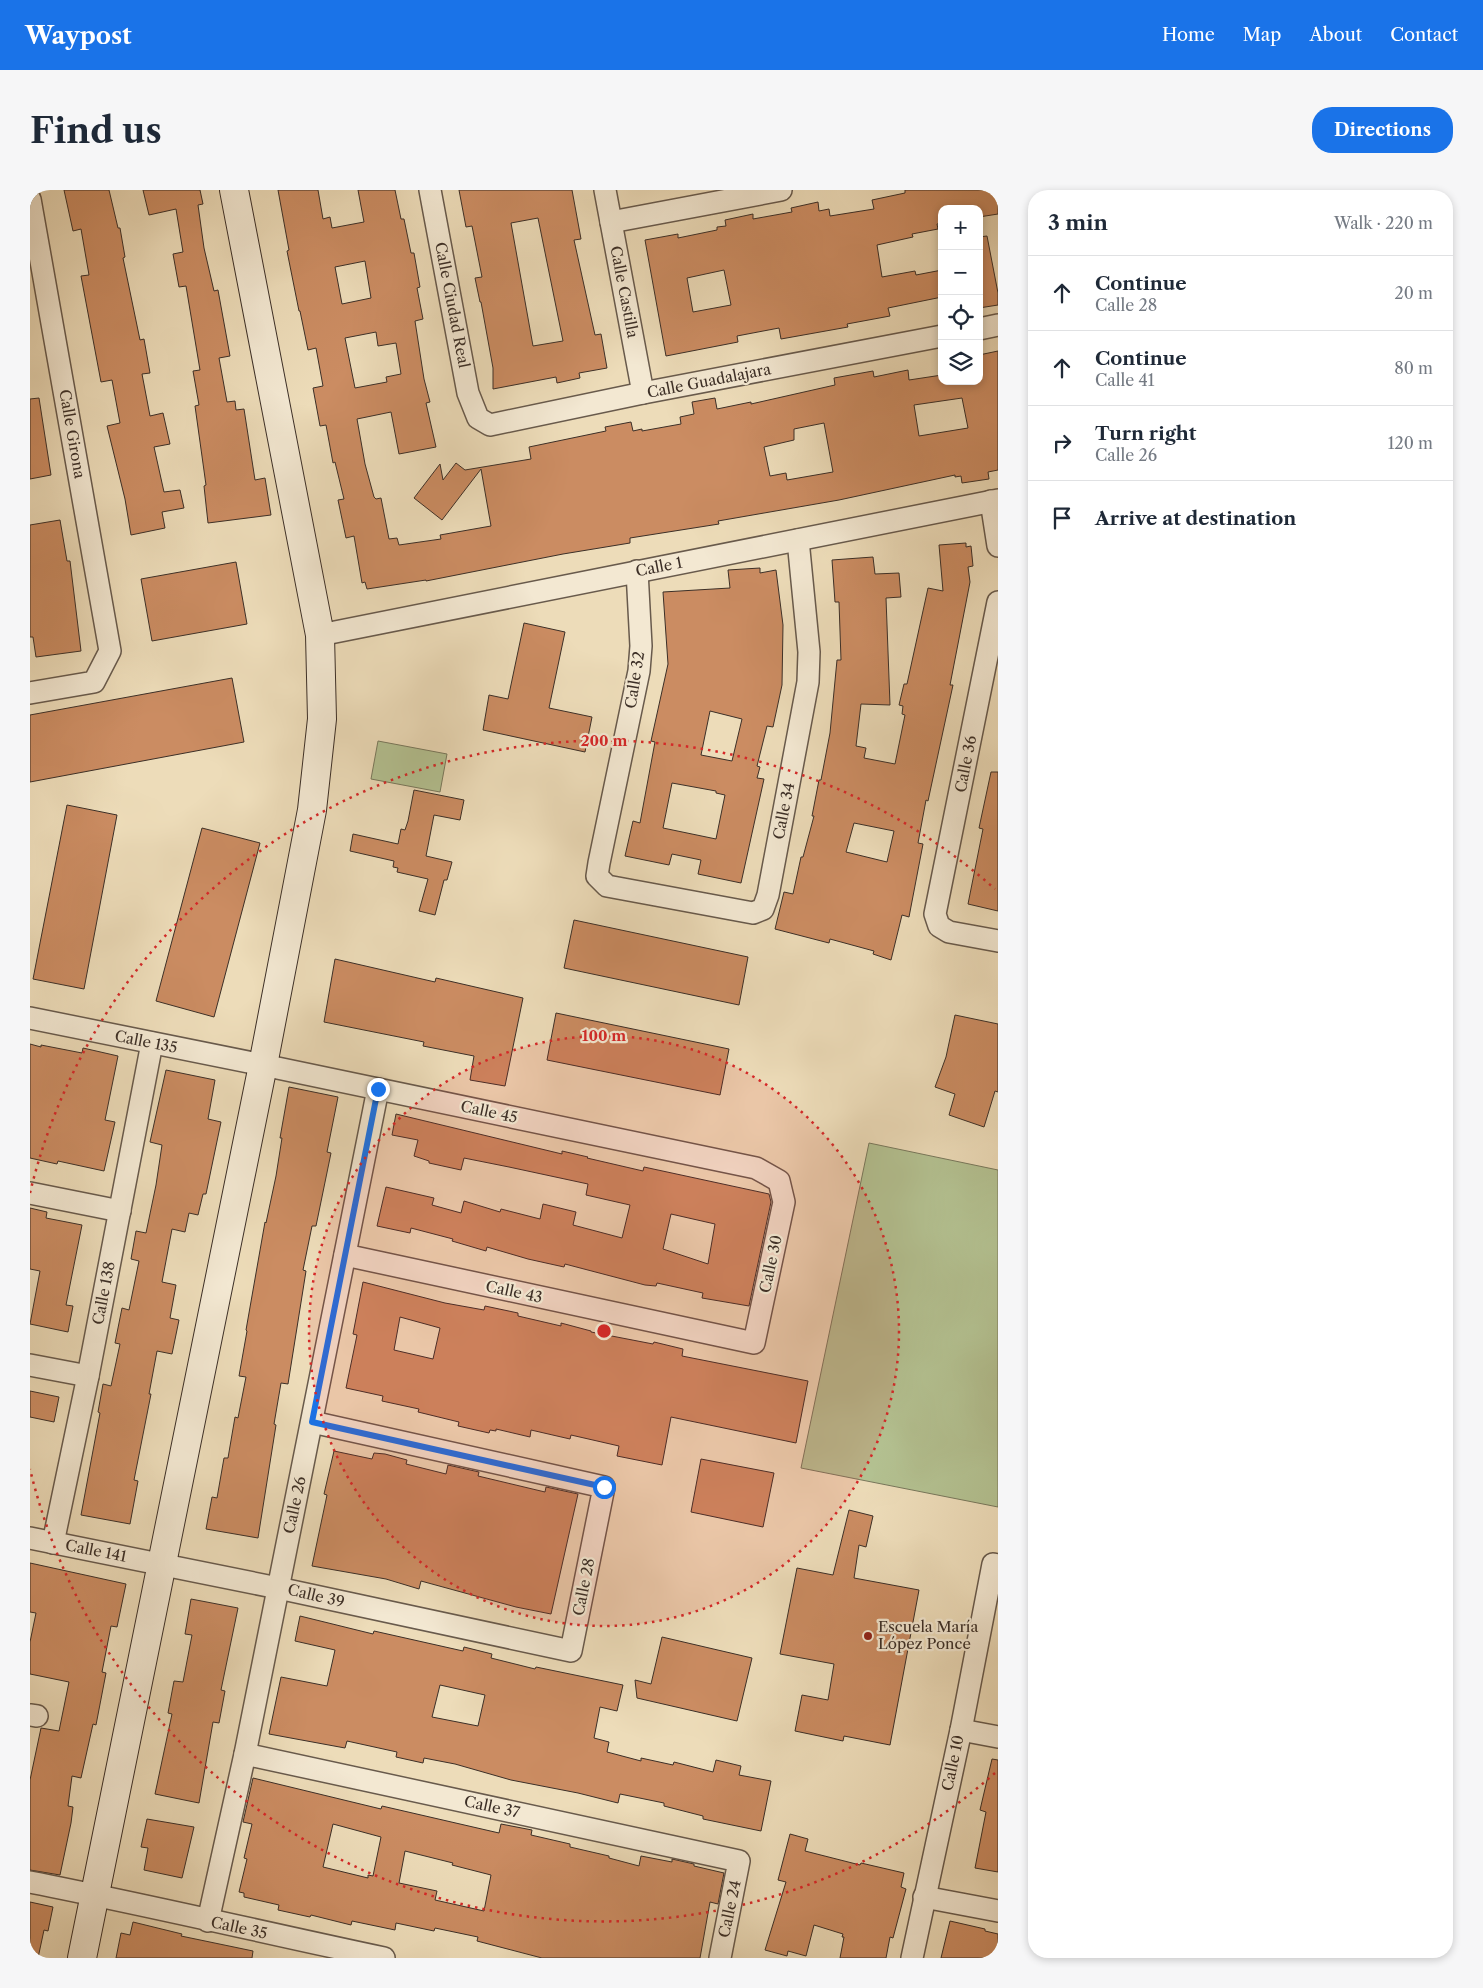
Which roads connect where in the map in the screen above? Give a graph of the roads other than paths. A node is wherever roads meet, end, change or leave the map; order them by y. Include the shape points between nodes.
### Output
1 (234, 190) edge
2 (430, 190) edge
3 (605, 190) edge
4 (780, 190) edge
5 (30, 199) edge
6 (611, 222) junction
7 (998, 325) edge
8 (983, 328) edge
9 (938, 337) edge
10 (643, 393) junction
11 (478, 418) joint
12 (994, 501) edge
13 (798, 540) junction
14 (998, 546) edge
15 (637, 571) junction
16 (998, 602) edge
17 (320, 634) junction
18 (30, 693) edge
19 (597, 876) joint
20 (998, 941) edge
21 (30, 1018) edge
22 (152, 1043) junction
23 (263, 1064) junction
24 (378, 1089) junction
25 (716, 1159) joint
26 (30, 1193) edge
27 (120, 1211) junction
28 (345, 1255) junction
29 (684, 1329) joint
30 (30, 1365) edge
31 (88, 1376) junction
32 (312, 1422) junction
33 (30, 1538) edge
34 (54, 1543) junction
35 (161, 1564) junction
36 (995, 1567) edge
37 (278, 1588) junction
38 (470, 1630) joint
39 (961, 1730) junction
40 (998, 1737) edge
41 (245, 1754) junction
42 (739, 1861) joint
43 (30, 1882) edge
44 (95, 1895) junction
45 (924, 1897) junction
46 (998, 1911) edge
47 (208, 1921) junction
48 (82, 1958) edge
49 (384, 1958) edge
50 (720, 1958) edge
51 (912, 1958) edge

1 - 17 street
2 - 11 street, Calle Ciudad Real via 468,393
3 - 6 street, Calle Castilla
4 - 6 street
5 - 18 street, Calle Girona via 110,651 94,682
6 - 10 street, Calle Castilla
7 - 8 street
9 - 10 street, Calle Guadalajara
10 - 11 street, Calle Guadalajara via 490,425
12 - 13 street, Calle 1
12 - 14 street
13 - 15 street, Calle 1
13 - 19 street, Calle 34 via 809,652 808,682 763,909 753,913 617,888 607,886
15 - 17 street, Calle 1
15 - 19 street, Calle 32 via 639,671
16 - 20 street, Calle 36 via 936,914 939,926 949,932
17 - 23 street via 322,719 312,810
21 - 22 street, Calle 135
22 - 23 street, Calle 135
22 - 27 street, Calle 138
23 - 24 street, Calle 45
23 - 35 street
24 - 25 street, Calle 45
24 - 28 street, Calle 26
25 - 29 street, Calle 30 via 756,1168 779,1181 784,1202 754,1343
26 - 27 street
27 - 31 street, Calle 138
28 - 29 street, Calle 43
28 - 32 street, Calle 26
30 - 31 street
31 - 34 street, Calle 138
32 - 37 street, Calle 26
32 - 38 street, Calle 28 via 604,1487 571,1651
33 - 34 street, Calle 141
34 - 35 street, Calle 141
35 - 37 street, Calle 39
35 - 44 street
36 - 39 street, Calle 10
37 - 38 street, Calle 39
37 - 41 street, Calle 26
39 - 40 street
39 - 45 street, Calle 10
41 - 42 street, Calle 37
41 - 47 street, Calle 26
42 - 50 street, Calle 24
43 - 44 street, Calle 35
44 - 47 street, Calle 35
44 - 48 street
45 - 46 street
45 - 51 street, Calle 10
47 - 49 street, Calle 35

